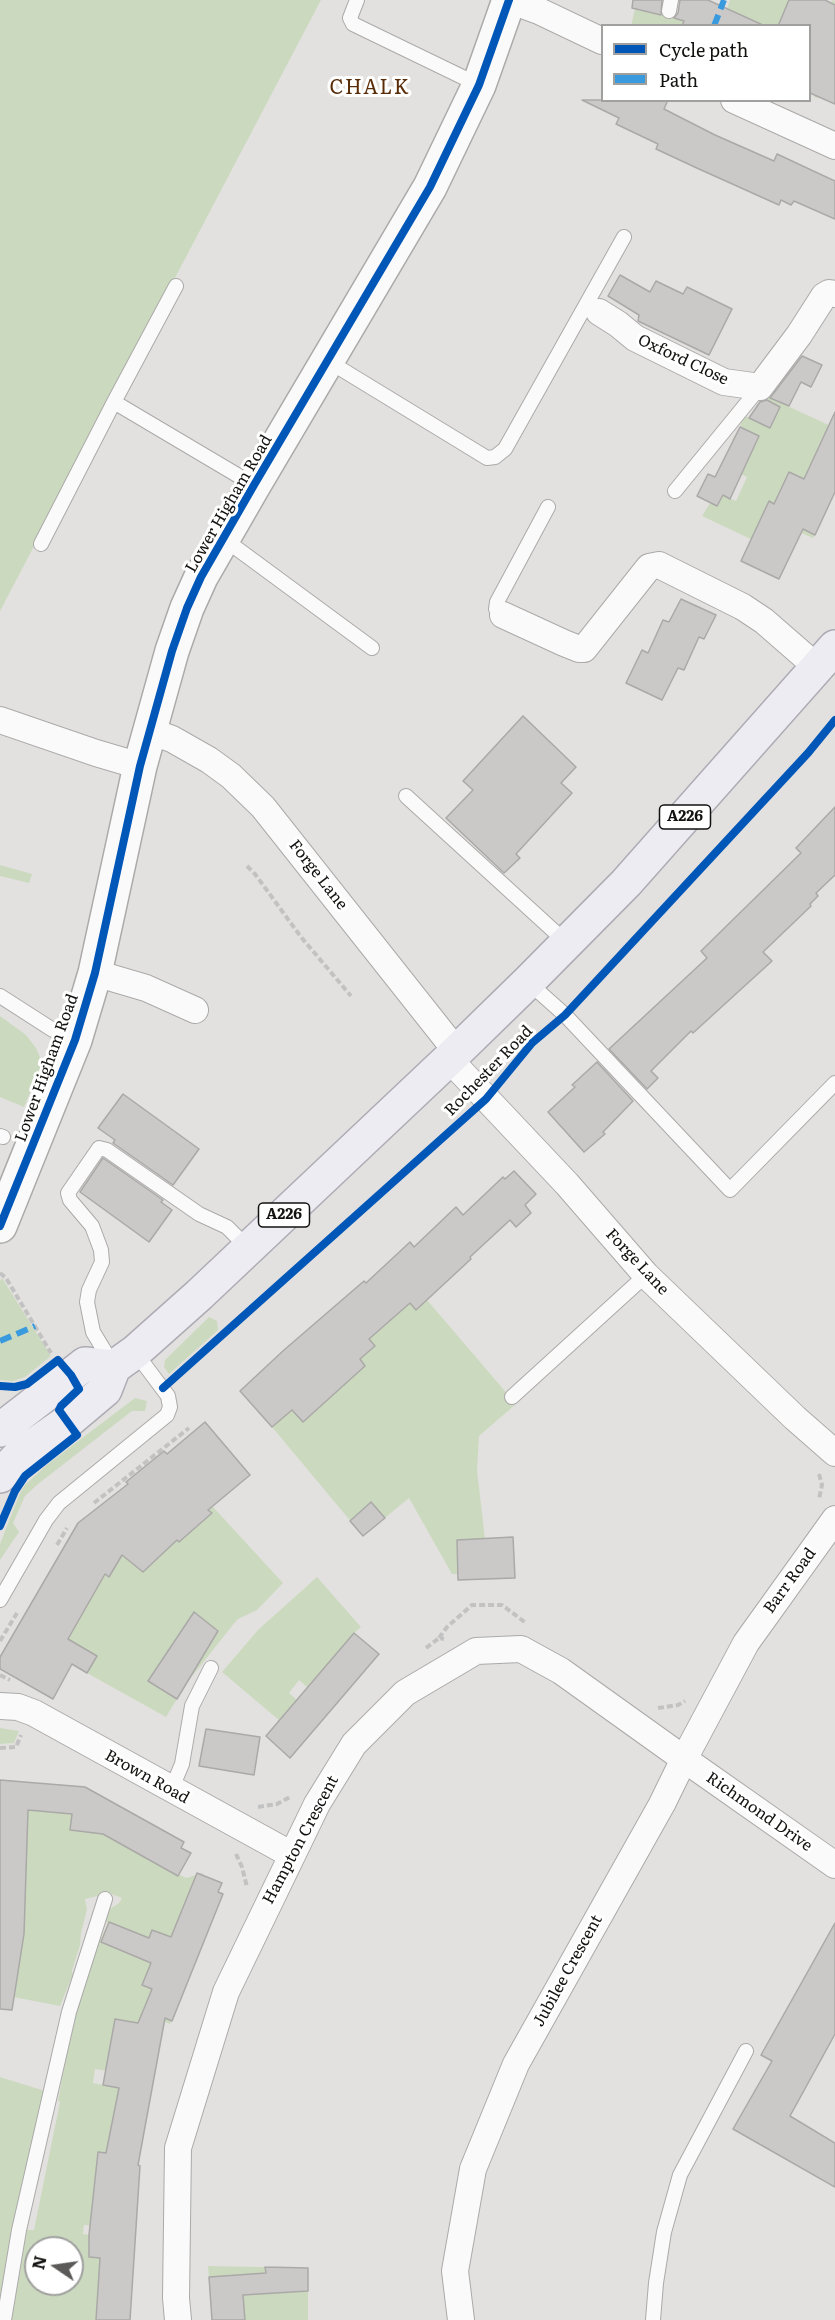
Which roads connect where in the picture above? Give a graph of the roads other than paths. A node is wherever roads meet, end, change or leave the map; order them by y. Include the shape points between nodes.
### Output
1 (357, 0) edge
2 (509, 0) edge
3 (601, 40) edge
4 (479, 85) junction
5 (738, 102) edge
6 (835, 146) edge
7 (624, 237) dead end
8 (176, 286) dead end
9 (835, 294) edge
10 (598, 312) dead end
11 (328, 361) junction
12 (760, 387) junction
13 (114, 402) junction
14 (254, 485) junction
15 (675, 491) dead end
16 (548, 507) dead end
17 (224, 539) junction
18 (41, 544) dead end
19 (503, 615) joint
20 (372, 648) dead end
21 (827, 657) edge
22 (0, 720) edge
23 (150, 731) junction
24 (140, 766) junction
25 (406, 796) dead end
26 (567, 943) junction
27 (95, 973) junction
28 (528, 982) junction
29 (0, 996) edge
30 (195, 1010) dead end
31 (75, 1040) junction
32 (453, 1056) junction
33 (835, 1083) edge
34 (2, 1215) edge
35 (248, 1249) junction
36 (646, 1275) junction
37 (124, 1359) junction
38 (512, 1397) dead end
39 (1, 1428) edge
40 (825, 1461) edge
41 (0, 1476) edge
42 (827, 1510) edge
43 (0, 1600) edge
44 (746, 1643) joint
45 (211, 1668) dead end
46 (0, 1706) edge
47 (684, 1759) junction
48 (171, 1790) junction
49 (292, 1855) junction
50 (835, 1865) edge
51 (105, 1899) dead end
52 (746, 2051) dead end
53 (4, 2320) edge
54 (178, 2320) edge
55 (461, 2320) edge
56 (653, 2320) edge

1 - 4 lane via 350,18 353,24
2 - 3 street
2 - 4 street, Lower Higham Road
4 - 11 street, Lower Higham Road via 430,187
5 - 6 street
7 - 11 lane via 505,449 495,457 487,458
8 - 13 lane
9 - 12 street via 824,296
10 - 12 street, Oxford Close via 635,338 724,382
11 - 14 street, Lower Higham Road
12 - 15 lane
13 - 14 lane
13 - 18 lane
14 - 17 street, Lower Higham Road
16 - 19 lane via 497,602 496,609
17 - 20 lane
17 - 23 street, Lower Higham Road via 187,608
19 - 21 street via 584,649 649,567 659,565 742,607
21 - 26 main road, A226 via 626,883
22 - 24 street
23 - 24 street, Lower Higham Road
23 - 32 street, Forge Lane via 209,760 263,807
24 - 27 street, Lower Higham Road
25 - 26 lane
26 - 28 main road, A226
27 - 30 street via 146,988
27 - 31 street, Lower Higham Road
28 - 32 main road, A226
28 - 33 lane via 565,1015 729,1190
29 - 31 lane
31 - 34 street, Lower Higham Road
32 - 35 main road, A226
32 - 36 street, Forge Lane
35 - 37 main road, A226
35 - 37 lane via 226,1227 199,1214 99,1148 68,1193 92,1226 101,1250 102,1262 87,1302 93,1332
36 - 38 lane
36 - 40 street, Forge Lane via 795,1419
37 - 39 main road via 65,1367
37 - 41 main road, A226 via 105,1390 20,1455
37 - 43 lane via 168,1396 167,1415 59,1503
42 - 44 street, Barr Road
44 - 47 street, Jubilee Crescent
45 - 48 lane via 192,1706 182,1764
46 - 48 street, Brown Road via 34,1713
47 - 49 street, Hampton Crescent via 561,1671 521,1649 476,1651 405,1693 354,1744 317,1804
47 - 50 street, Richmond Drive
47 - 55 street, Jubilee Crescent via 516,2064 472,2169 455,2271
48 - 49 street, Brown Road
49 - 54 street, Hampton Crescent via 226,1992 178,2148
51 - 53 lane via 69,2012 19,2230
52 - 56 lane via 680,2175 664,2232

